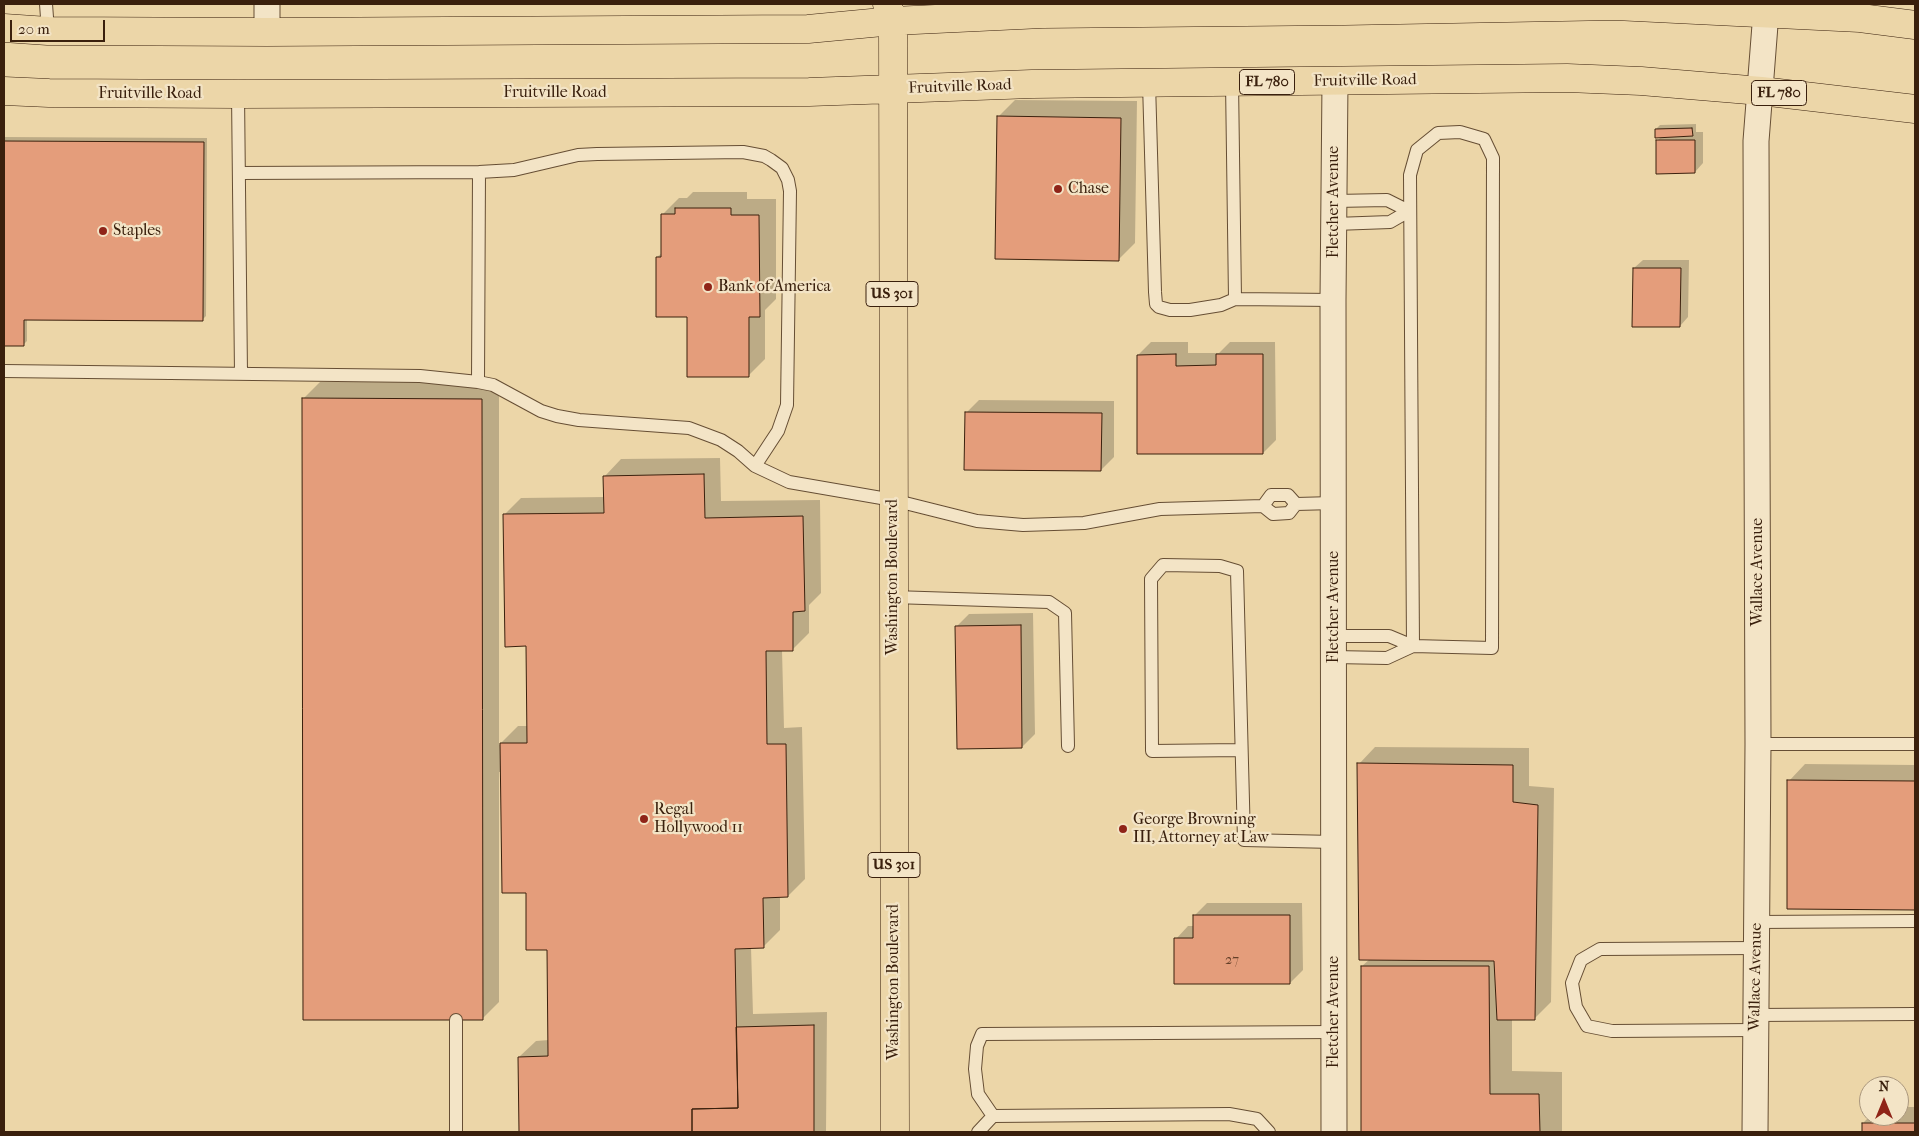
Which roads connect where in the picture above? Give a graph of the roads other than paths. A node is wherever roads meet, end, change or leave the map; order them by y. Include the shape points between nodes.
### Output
1 (46, 4) edge
2 (267, 4) edge
3 (1376, 7) edge
4 (893, 9) edge
5 (1106, 9) edge
6 (1766, 12) junction
7 (1915, 25) edge
8 (4, 28) edge
9 (48, 31) junction
10 (267, 32) junction
11 (1232, 82) junction
12 (1335, 82) junction
13 (1149, 83) junction
14 (892, 89) junction
15 (4, 90) edge
16 (1762, 91) junction
17 (238, 94) junction
18 (1915, 109) edge
19 (479, 172) junction
20 (239, 173) junction
21 (1409, 211) junction
22 (1335, 212) junction
23 (1235, 299) junction
24 (1333, 300) junction
25 (4, 372) edge
26 (241, 374) junction
27 (478, 382) junction
28 (755, 466) junction
29 (893, 500) junction
30 (1334, 503) junction
31 (1296, 504) junction
32 (1264, 506) junction
33 (893, 597) junction
34 (1334, 646) junction
35 (1413, 646) junction
36 (1758, 744) junction
37 (1915, 744) edge
38 (1068, 746) dead end
39 (1241, 750) junction
40 (1334, 842) junction
41 (1915, 920) edge
42 (1756, 922) junction
43 (1756, 948) junction
44 (1915, 1014) edge
45 (456, 1020) dead end
46 (1755, 1022) junction
47 (1334, 1032) junction
48 (993, 1116) junction
49 (456, 1132) edge
50 (895, 1132) edge
51 (978, 1132) edge
52 (1268, 1132) edge
53 (1334, 1132) edge
54 (1755, 1132) edge

1 - 9 lane
2 - 10 street
3 - 5 main road
3 - 6 main road via 1615,6
4 - 5 main road via 1042,14
4 - 10 main road via 808,29
4 - 14 main road, Washington Boulevard / US 301
6 - 7 main road
6 - 16 street, Wallace Avenue
8 - 9 main road
9 - 10 main road
11 - 12 main road, Fruitville Road / FL 780
11 - 13 main road, Fruitville Road / FL 780
11 - 23 lane
12 - 16 main road, Fruitville Road / FL 780 via 1567,78
12 - 22 street, Fletcher Avenue
13 - 14 main road, Fruitville Road / FL 780
13 - 23 lane via 1156,304 1164,309 1190,310 1221,305
14 - 17 main road, Fruitville Road
14 - 29 main road, Washington Boulevard / US 301
15 - 17 main road, Fruitville Road
16 - 18 main road, Fruitville Road / FL 780
16 - 36 street, Wallace Avenue via 1756,141
17 - 20 lane
19 - 20 lane
19 - 27 lane
19 - 28 lane via 514,170 578,155 677,153 754,153 782,168 790,191 786,405 778,431
20 - 26 lane
21 - 22 lane via 1390,222
21 - 22 lane via 1387,200
21 - 35 lane
21 - 35 lane via 1410,175 1417,150 1438,133 1460,132 1484,139 1494,158 1492,648
22 - 24 street, Fletcher Avenue
23 - 24 lane
24 - 30 street, Fletcher Avenue
25 - 26 lane
26 - 27 lane via 420,376
27 - 28 lane via 493,385 557,416 689,428 721,440
28 - 29 lane via 799,485
29 - 32 lane via 977,521 1023,525 1084,523 1160,509
29 - 33 main road, Washington Boulevard / US 301
30 - 31 lane
30 - 34 street, Fletcher Avenue
31 - 32 lane via 1289,513 1273,514
31 - 32 lane via 1288,495 1271,496
33 - 38 lane via 1049,602 1065,613
33 - 50 main road, Washington Boulevard / US 301
34 - 35 lane via 1389,636
34 - 35 lane via 1387,658
34 - 40 street, Fletcher Avenue
36 - 37 lane
36 - 42 street, Wallace Avenue
39 - 39 lane via 1237,571 1220,566 1163,565 1151,579 1152,751
39 - 40 lane via 1244,840
40 - 47 street, Fletcher Avenue
41 - 42 lane
42 - 43 street, Wallace Avenue
43 - 46 street, Wallace Avenue
43 - 46 lane via 1600,949 1581,960 1572,983 1576,1007 1587,1026 1612,1031
44 - 46 lane
45 - 49 lane
46 - 54 street, Wallace Avenue
47 - 48 lane via 982,1034 977,1046 975,1070 978,1094
47 - 53 street, Fletcher Avenue
48 - 51 lane
48 - 52 lane via 1229,1114 1257,1119

